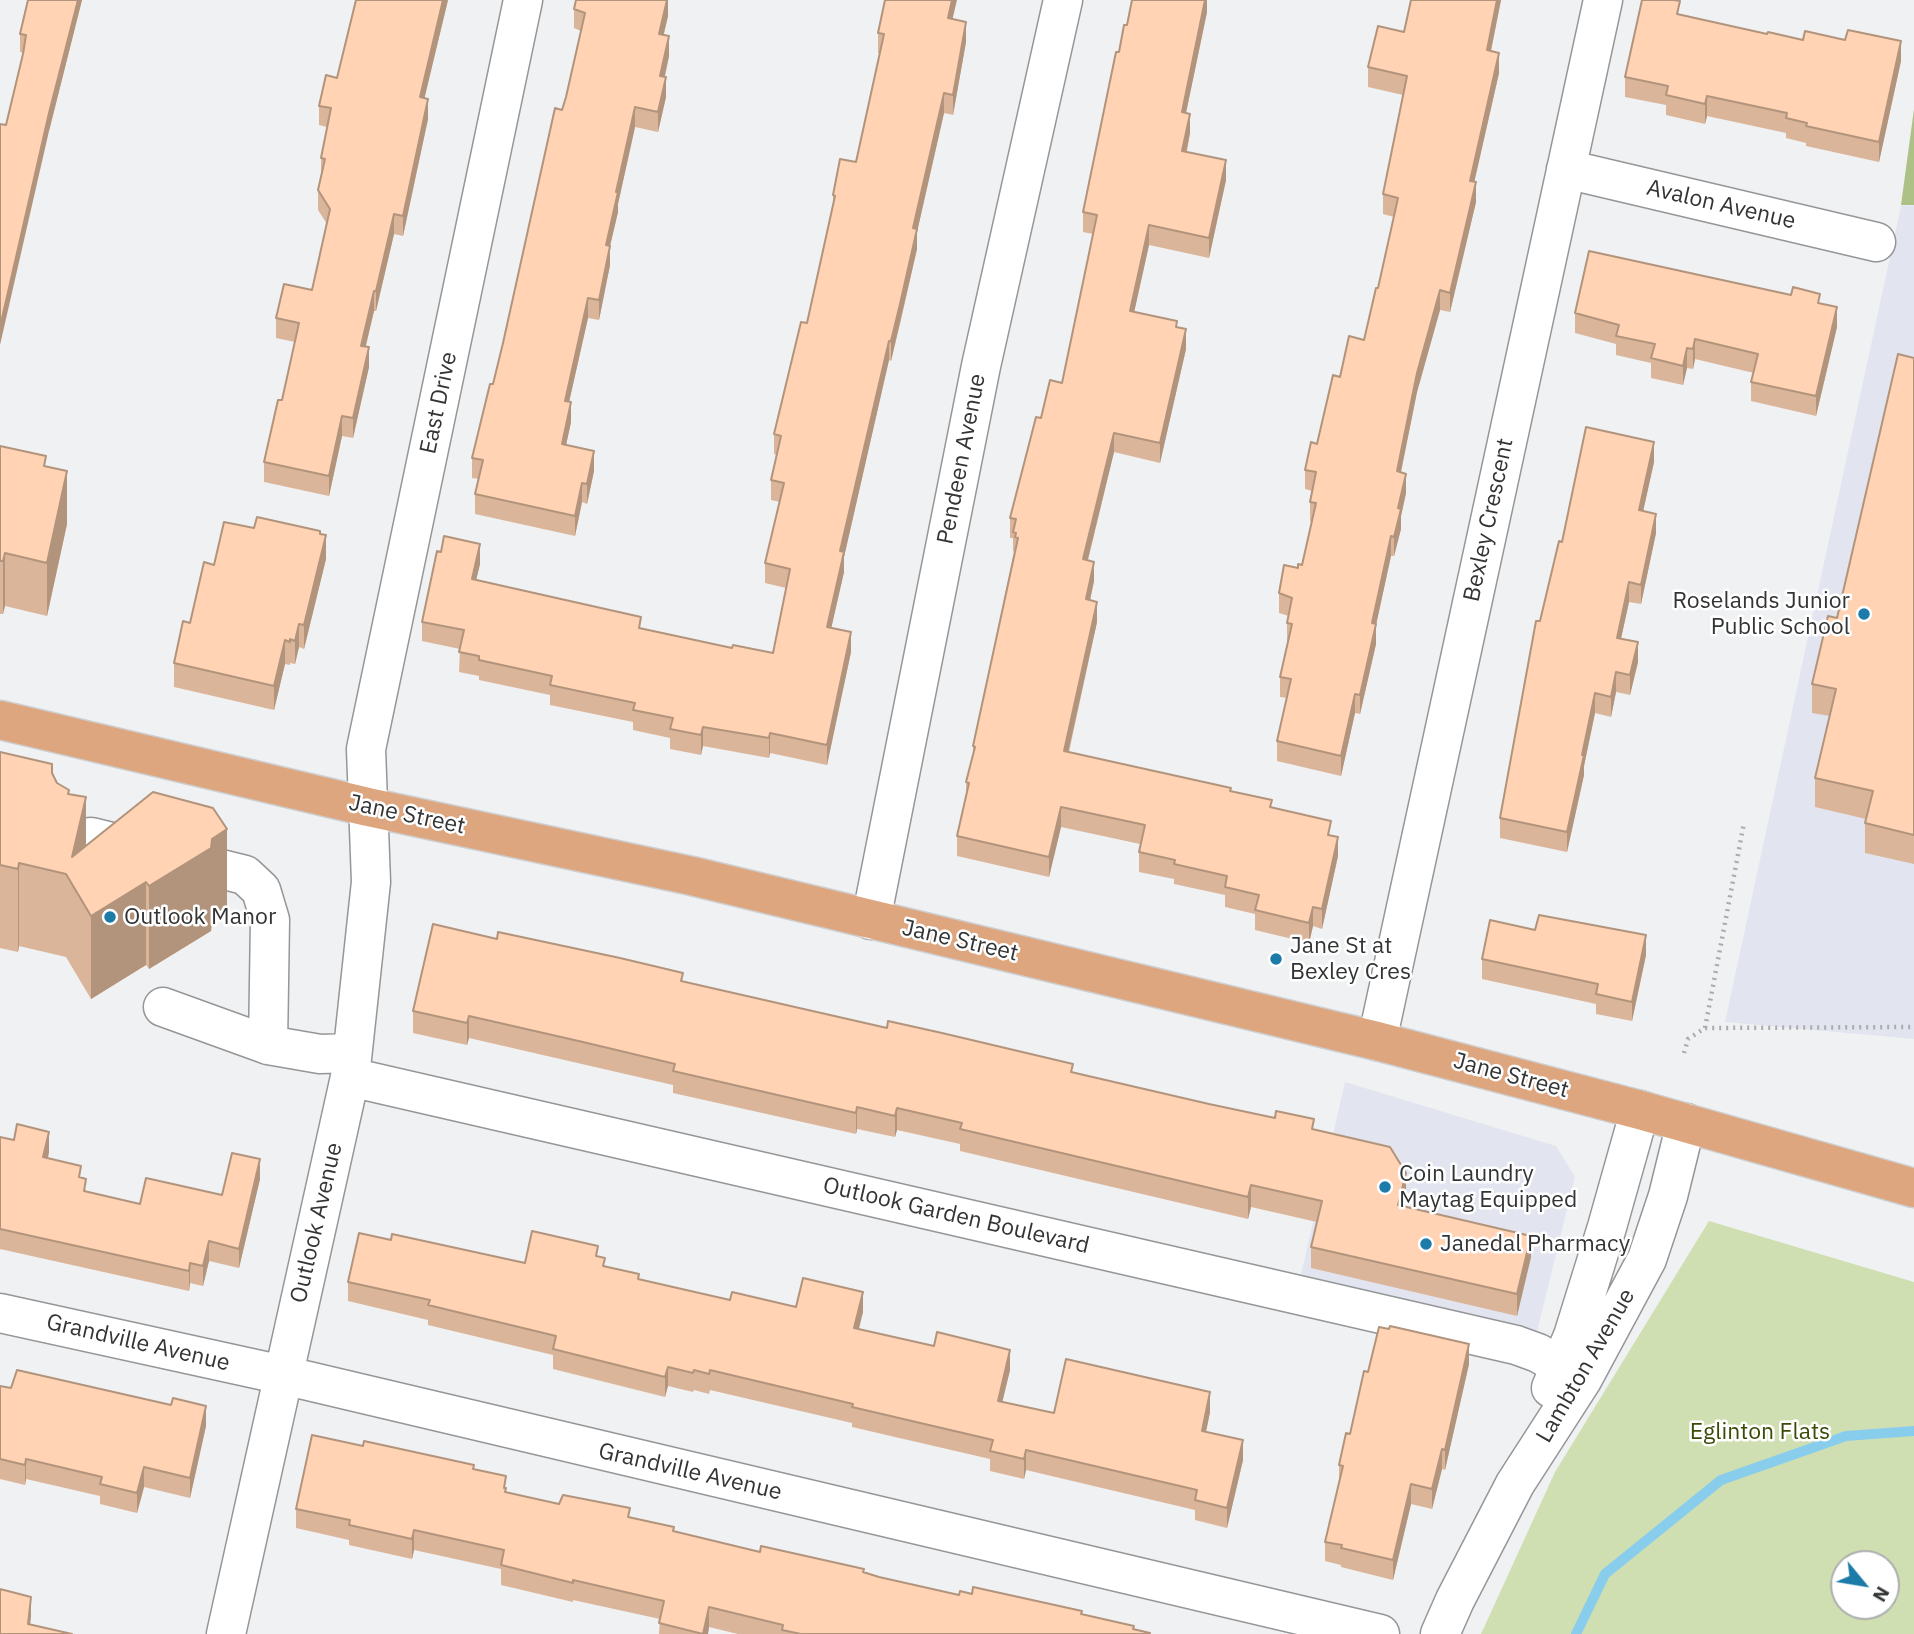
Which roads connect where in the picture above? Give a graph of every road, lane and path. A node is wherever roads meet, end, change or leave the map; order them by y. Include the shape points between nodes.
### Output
1 (523, 0) edge
2 (1063, 0) edge
3 (1603, 0) edge
4 (1566, 169) junction
5 (1876, 242) dead end
6 (0, 720) edge
7 (368, 807) junction
8 (1744, 823) dead end
9 (73, 852) edge
10 (871, 920) junction
11 (163, 1007) dead end
12 (1912, 1027) edge
13 (1705, 1028) junction
14 (1377, 1041) junction
15 (268, 1045) junction
16 (1684, 1053) dead end
17 (351, 1065) junction
18 (1640, 1110) junction
19 (1686, 1123) junction
20 (1914, 1188) edge
21 (0, 1312) edge
22 (1559, 1365) junction
23 (283, 1376) junction
24 (1515, 1484) junction
25 (226, 1634) edge
26 (1380, 1634) edge
27 (1440, 1634) edge

1 - 7 street, East Drive via 366,749
2 - 10 street, Pendeen Avenue via 981,366
3 - 4 street, Bexley Crescent
4 - 5 street, Avalon Avenue
4 - 14 street, Bexley Crescent
6 - 7 main road, Jane Street
7 - 10 main road, Jane Street via 692,876
7 - 17 street, Outlook Avenue via 371,882
8 - 13 path
9 - 15 street via 91,837 245,875 261,890 270,920
10 - 14 main road, Jane Street
11 - 15 street, Outlook Garden Boulevard
12 - 13 path
13 - 16 path via 1688,1039
14 - 18 main road, Jane Street
15 - 17 street, Outlook Garden Boulevard
17 - 22 street, Outlook Garden Boulevard via 383,1083 1516,1345
17 - 23 street, Outlook Avenue
18 - 19 main road, Jane Street
18 - 22 street, Lambton Avenue via 1573,1336
19 - 20 main road, Jane Street
19 - 24 street, Lambton Avenue via 1647,1259 1582,1380
21 - 23 street, Grandville Avenue
22 - 24 street, Lambton Avenue
23 - 25 street, Outlook Avenue
23 - 26 street, Grandville Avenue
24 - 27 street, Lambton Avenue

